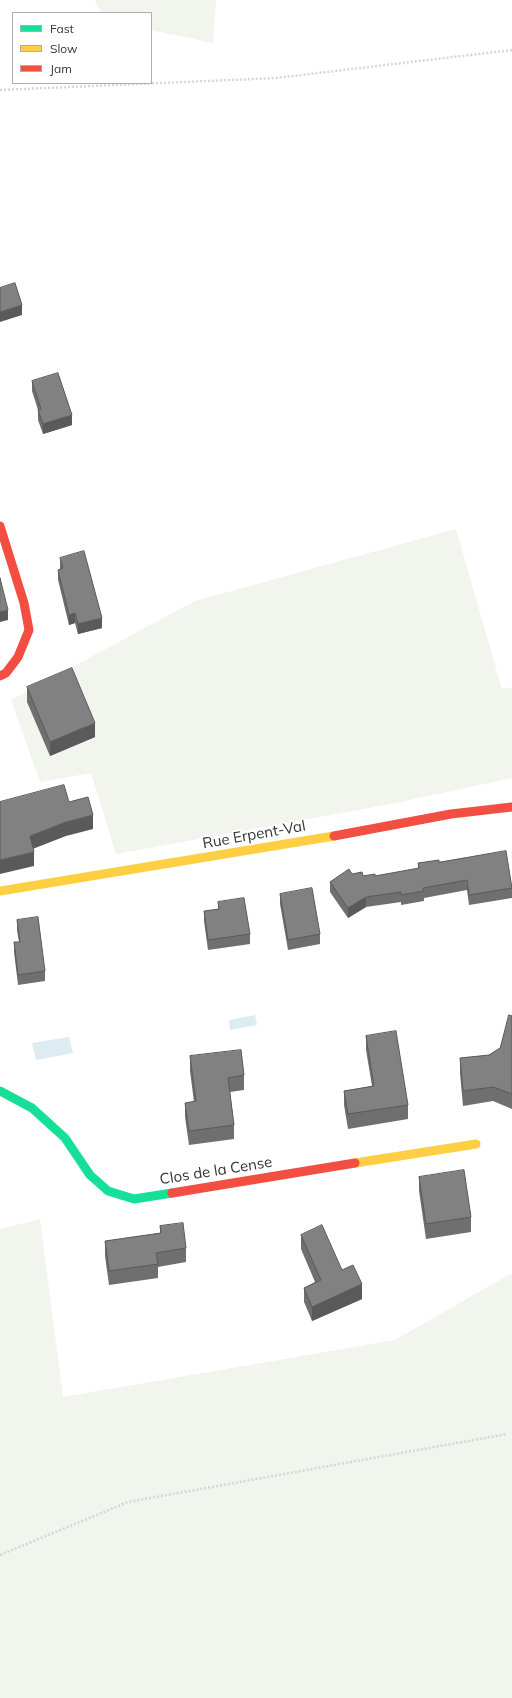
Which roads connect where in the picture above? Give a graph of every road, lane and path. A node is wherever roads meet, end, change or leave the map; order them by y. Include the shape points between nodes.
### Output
1 (512, 50) edge
2 (152, 83) edge
3 (138, 84) edge
4 (0, 90) edge
5 (0, 526) edge
6 (0, 676) edge
7 (512, 807) edge
8 (0, 891) edge
9 (0, 1091) edge
10 (476, 1144) dead end
11 (507, 1434) dead end
12 (0, 1555) edge

1 - 2 path via 276,78
3 - 4 path
5 - 6 street via 24,603 29,630 18,657 6,673
7 - 8 street, Rue Erpent-Val via 451,814 272,847
9 - 10 street, Clos de la Cense via 32,1108 65,1138 90,1175 108,1191 134,1198
11 - 12 path via 128,1502

